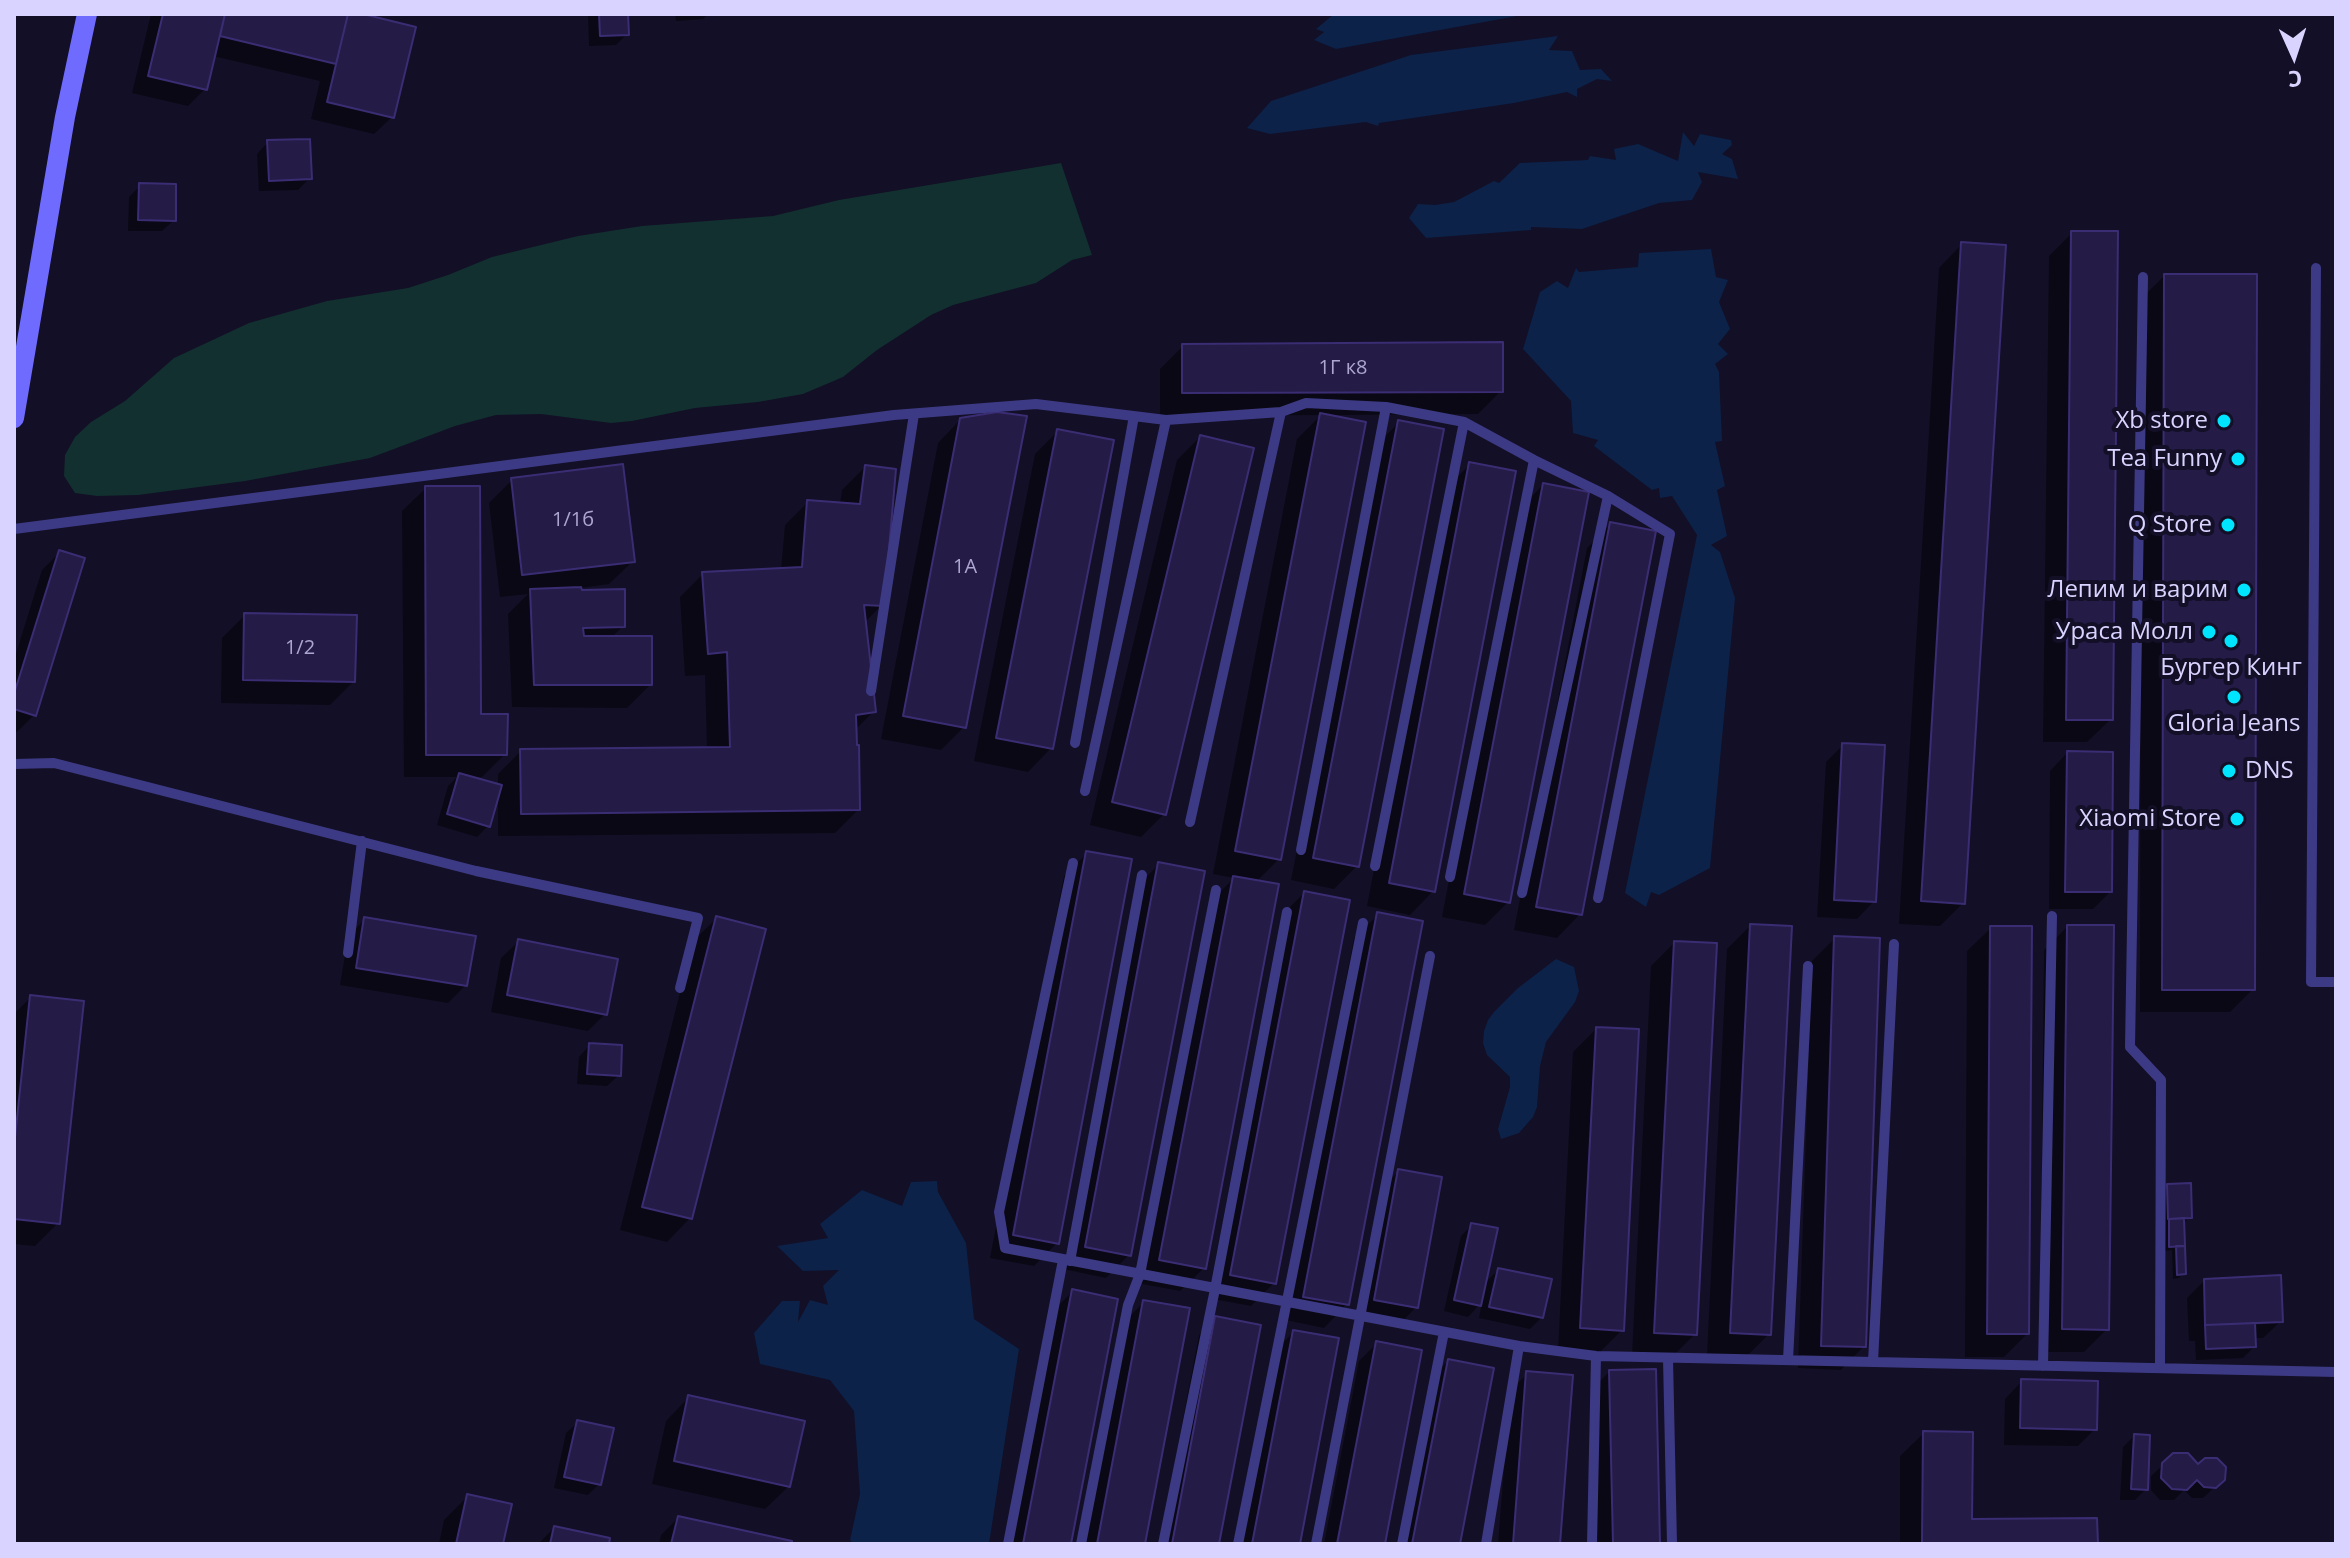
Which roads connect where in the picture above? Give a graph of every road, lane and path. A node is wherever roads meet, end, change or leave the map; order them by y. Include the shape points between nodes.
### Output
1 (87, 14) edge
2 (2316, 268) dead end
3 (2143, 277) dead end
4 (1386, 407) junction
5 (1281, 412) junction
6 (914, 414) junction
7 (1134, 416) junction
8 (14, 418) edge
9 (1166, 420) junction
10 (1464, 422) junction
11 (1534, 460) junction
12 (1608, 496) junction
13 (14, 529) edge
14 (871, 691) dead end
15 (1075, 743) dead end
16 (14, 764) edge
17 (1085, 791) dead end
18 (1190, 822) dead end
19 (362, 841) junction
20 (1301, 850) dead end
21 (1073, 863) dead end
22 (1375, 866) dead end
23 (1142, 875) dead end
24 (1450, 877) dead end
25 (1216, 890) dead end
26 (1522, 893) dead end
27 (1598, 898) dead end
28 (1287, 912) dead end
29 (2052, 916) dead end
30 (1363, 923) dead end
31 (1894, 944) dead end
32 (348, 953) dead end
33 (1430, 956) dead end
34 (1808, 966) dead end
35 (2336, 982) edge
36 (680, 988) dead end
37 (1066, 1260) junction
38 (1140, 1274) junction
39 (1215, 1289) junction
40 (1287, 1302) junction
41 (1359, 1316) junction
42 (1444, 1332) junction
43 (1519, 1346) junction
44 (1596, 1356) junction
45 (1668, 1358) junction
46 (1788, 1360) junction
47 (1873, 1362) junction
48 (2043, 1366) junction
49 (2160, 1368) junction
50 (2336, 1372) edge
51 (1008, 1544) edge
52 (1081, 1544) edge
53 (1163, 1544) edge
54 (1238, 1544) edge
55 (1316, 1544) edge
56 (1402, 1544) edge
57 (1486, 1544) edge
58 (1592, 1544) edge
59 (1672, 1544) edge

1 - 8 street
2 - 35 lane via 2311,982
3 - 49 lane via 2130,1047 2161,1080
4 - 5 lane via 1306,403
4 - 10 lane
4 - 20 lane
5 - 9 lane
5 - 18 lane
6 - 7 lane via 1036,404
6 - 13 lane
6 - 14 lane
7 - 9 lane
7 - 15 lane
9 - 17 lane
10 - 11 lane
10 - 22 lane
11 - 12 lane
11 - 24 lane
12 - 26 lane
12 - 27 lane via 1670,534
16 - 19 lane via 54,763
19 - 32 lane
19 - 36 lane via 698,918
21 - 37 lane via 999,1212 1005,1248
23 - 37 lane
25 - 38 lane
28 - 39 lane
29 - 48 lane
30 - 40 lane
31 - 47 lane
33 - 41 lane
34 - 46 lane
37 - 38 lane
37 - 51 lane
38 - 39 lane
38 - 52 lane via 1128,1305
39 - 40 lane
39 - 53 lane
40 - 41 lane
40 - 54 lane
41 - 42 lane
41 - 55 lane
42 - 43 lane
42 - 56 lane
43 - 44 lane
43 - 57 lane
44 - 45 lane
44 - 58 lane
45 - 46 lane
45 - 59 lane
46 - 47 lane
47 - 48 lane
48 - 49 lane
49 - 50 lane

